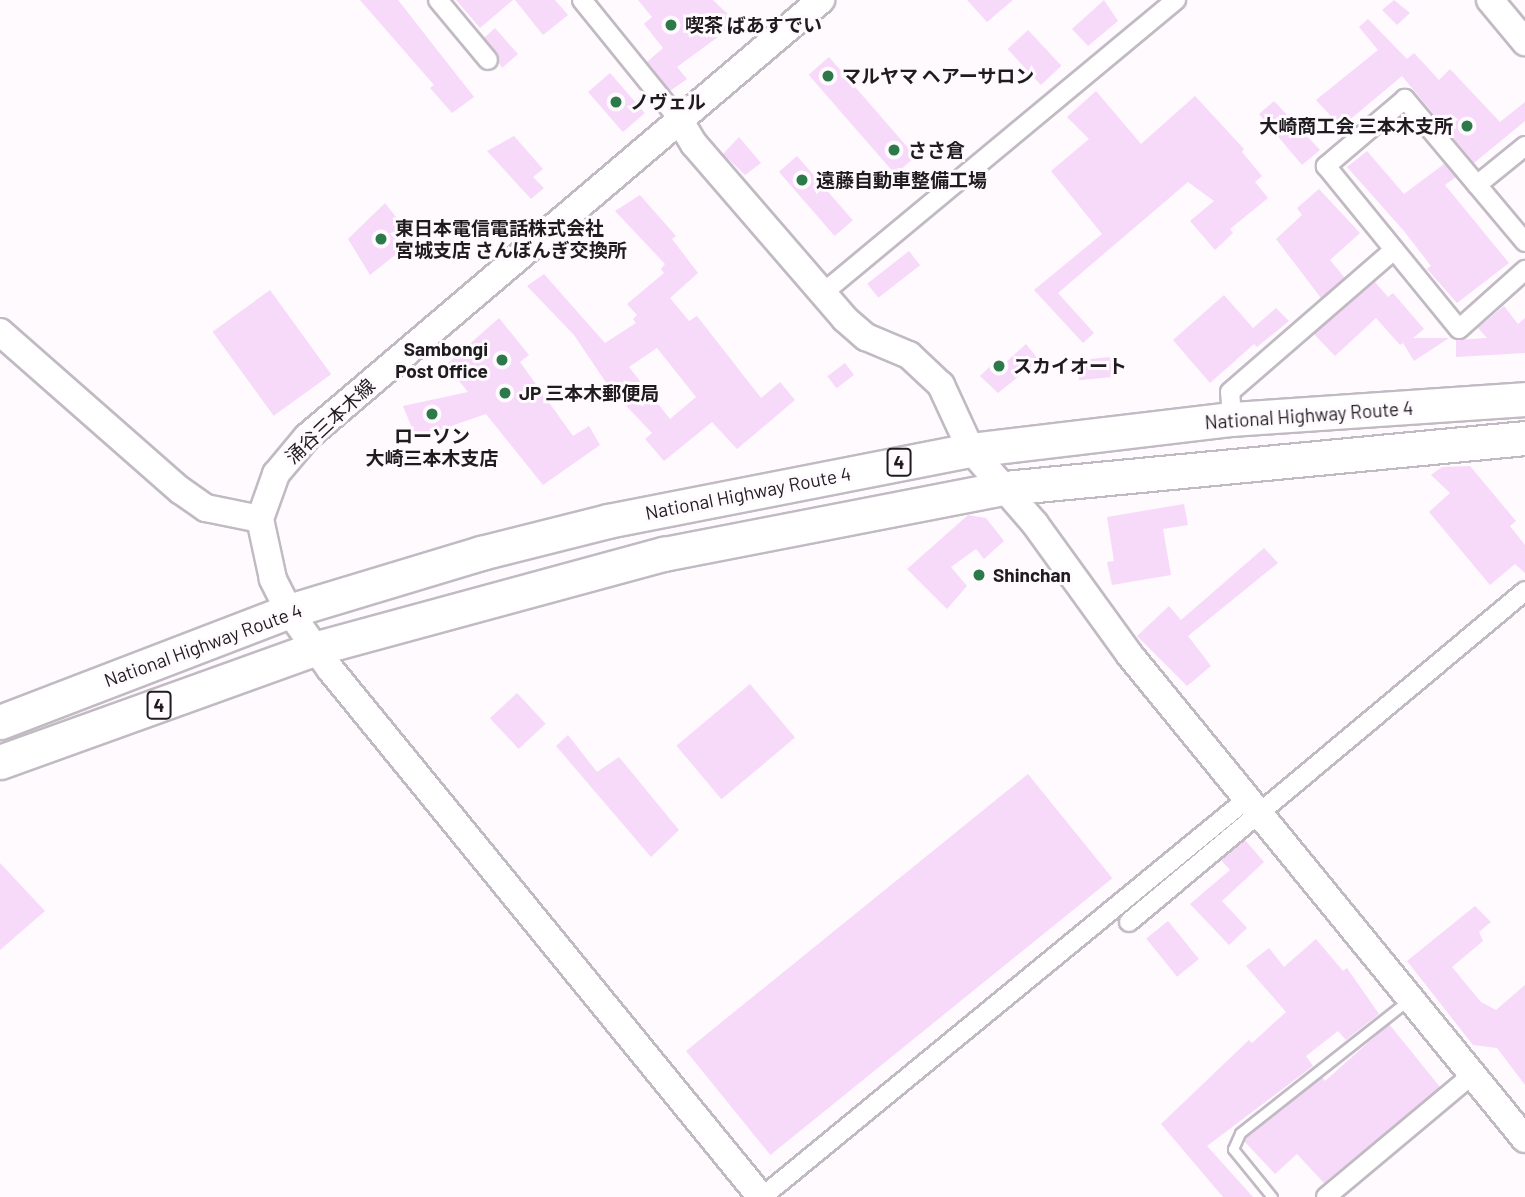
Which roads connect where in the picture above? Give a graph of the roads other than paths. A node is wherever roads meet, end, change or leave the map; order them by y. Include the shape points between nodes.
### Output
1 (438, 0) edge
2 (582, 0) edge
3 (821, 0) edge
4 (1175, 0) edge
5 (1490, 0) edge
6 (1525, 42) edge
7 (488, 60) dead end
8 (680, 121) junction
9 (1525, 146) edge
10 (1477, 185) junction
11 (1525, 242) edge
12 (1394, 250) junction
13 (1525, 270) edge
14 (823, 293) junction
15 (0, 332) edge
16 (1525, 399) edge
17 (1232, 419) junction
18 (1525, 438) edge
19 (971, 450) junction
20 (1005, 488) junction
21 (260, 519) junction
22 (1525, 591) edge
23 (289, 611) junction
24 (317, 648) junction
25 (0, 722) edge
26 (0, 762) edge
27 (1253, 806) junction
28 (1129, 922) dead end
29 (1409, 999) junction
30 (1472, 1075) junction
31 (1525, 1139) edge
32 (762, 1197) edge
33 (1272, 1197) edge
34 (1326, 1197) edge

1 - 7 street
2 - 8 street
3 - 8 street, 涌谷三本木線
4 - 14 street
5 - 6 street
8 - 14 street via 694,144
8 - 21 street, 涌谷三本木線 via 307,438 276,474
9 - 10 street
10 - 11 street
10 - 12 street via 1405,99 1326,166
12 - 13 street via 1458,329
12 - 17 street via 1230,392
14 - 19 street via 866,337 925,367 941,385
15 - 21 street via 180,490 206,508
16 - 17 highway, National Highway Route 4 / 4
17 - 19 highway, National Highway Route 4 / 4
18 - 20 highway, National Highway Route 4 / 4
19 - 20 street
19 - 23 highway, National Highway Route 4 / 4 via 608,521 481,553
20 - 24 highway, National Highway Route 4 / 4 via 664,554
20 - 27 street via 1129,654
21 - 23 street via 273,579
22 - 27 street
23 - 24 street
23 - 25 highway, National Highway Route 4 / 4
24 - 26 highway, National Highway Route 4 / 4
24 - 32 street
27 - 28 street
27 - 29 street
27 - 32 street
29 - 30 street
29 - 33 lane via 1240,1133 1233,1149
30 - 31 street
30 - 34 street

